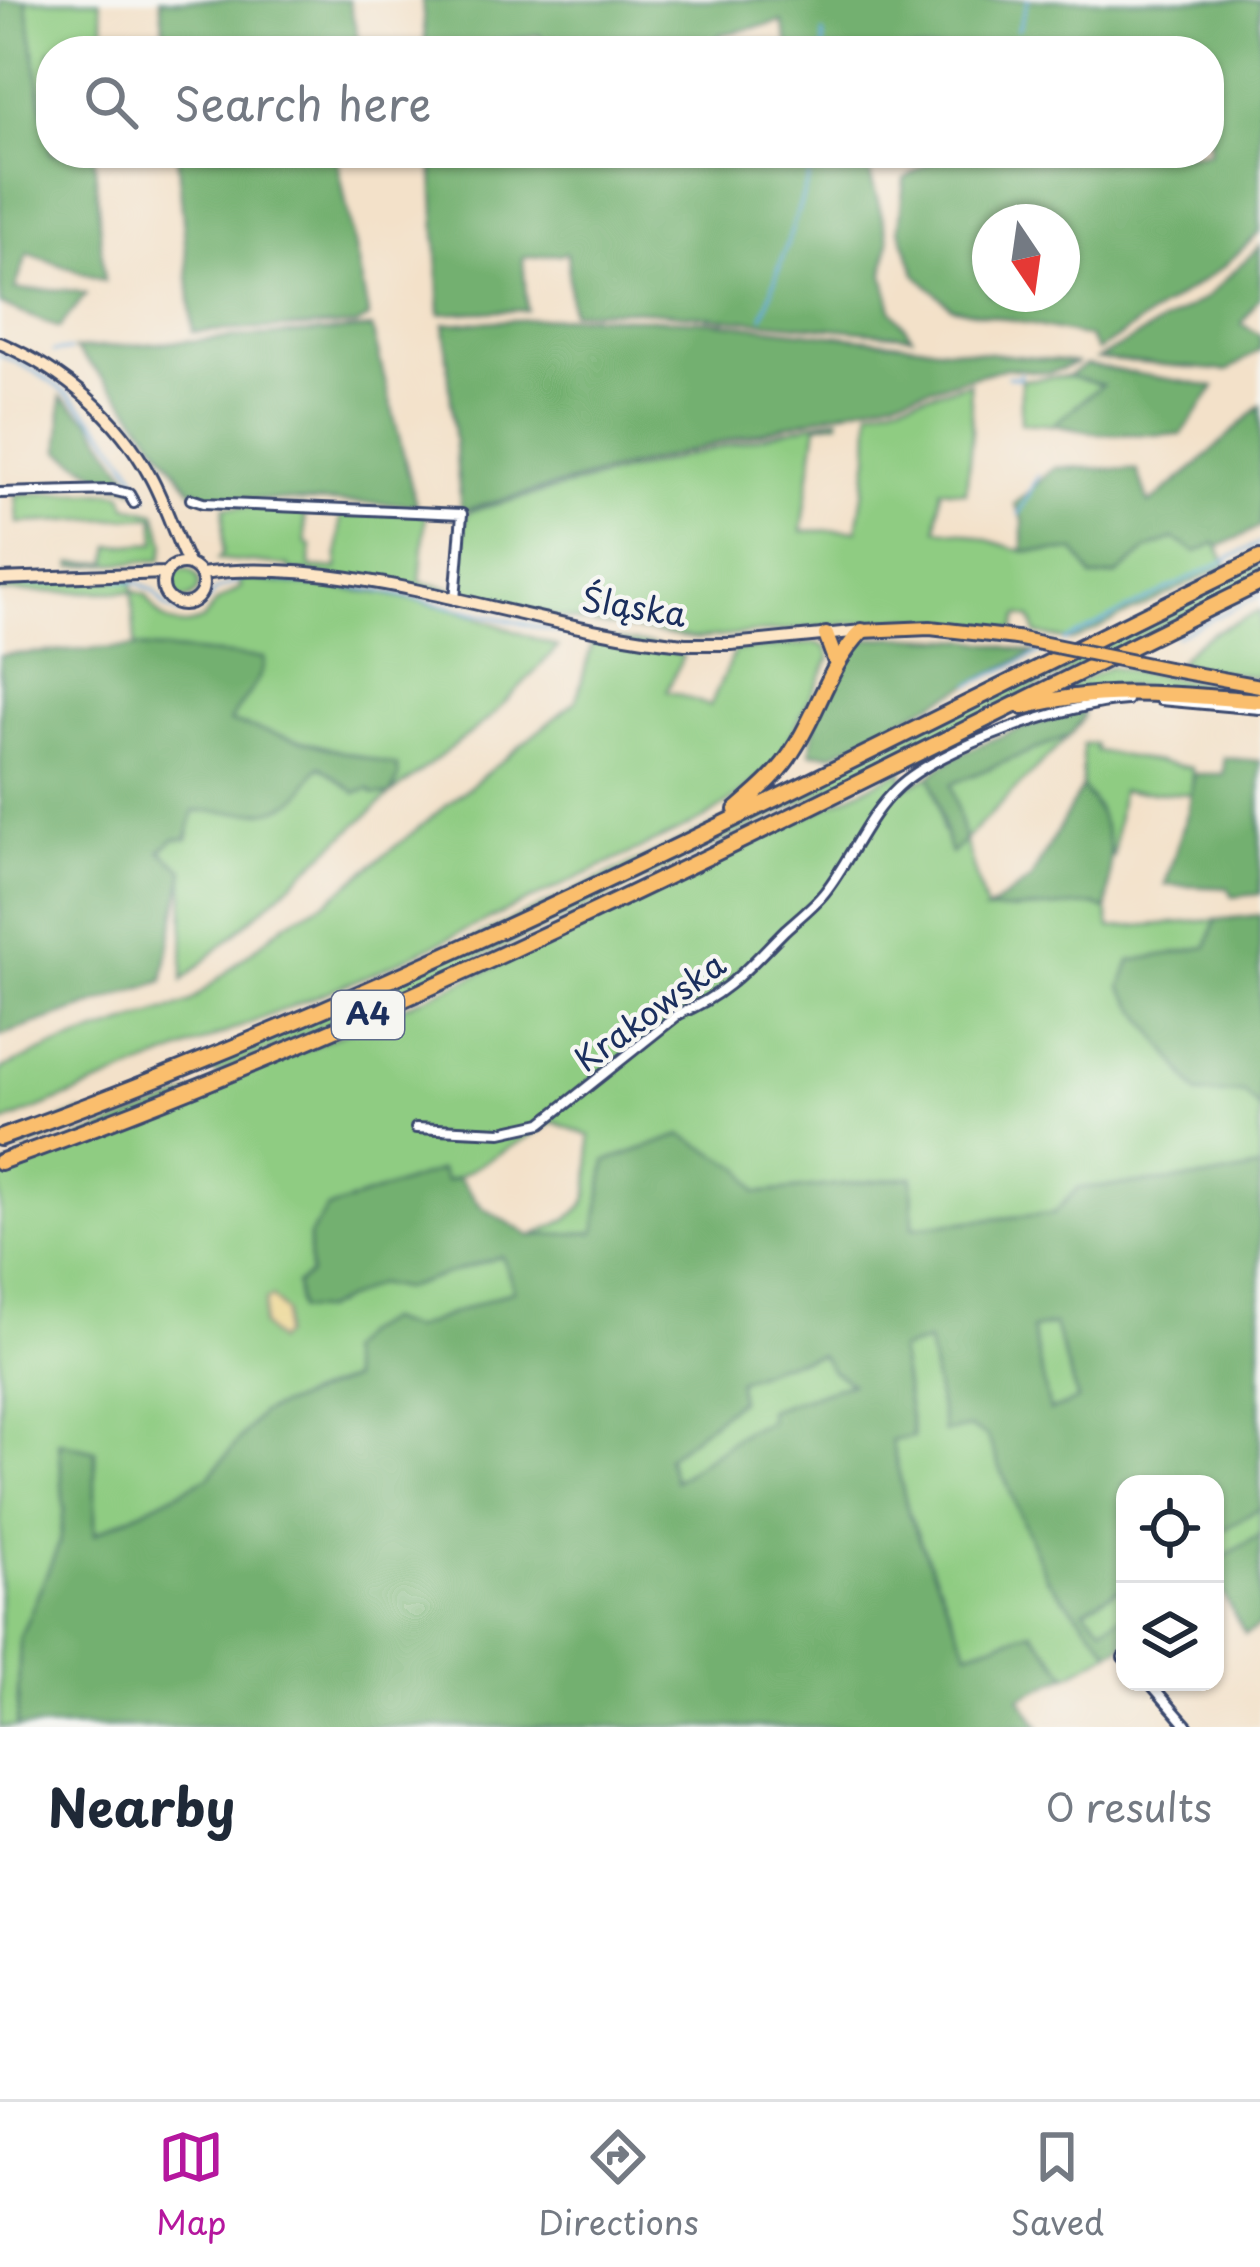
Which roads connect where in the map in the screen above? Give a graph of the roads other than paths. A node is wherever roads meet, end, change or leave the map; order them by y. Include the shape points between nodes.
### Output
1 (0, 343) edge
2 (0, 493) edge
3 (191, 499) dead end
4 (134, 503) dead end
5 (174, 532) junction
6 (1260, 558) edge
7 (189, 565) junction
8 (169, 570) junction
9 (246, 572) junction
10 (126, 574) junction
11 (201, 574) junction
12 (0, 579) edge
13 (1260, 583) edge
14 (163, 589) junction
15 (202, 590) junction
16 (455, 600) junction
17 (862, 631) junction
18 (826, 635) junction
19 (836, 662) junction
20 (1260, 686) edge
21 (1260, 705) edge
22 (978, 721) junction
23 (719, 824) junction
24 (416, 1128) dead end
25 (0, 1138) edge
26 (0, 1162) edge
27 (1157, 1691) edge
28 (1188, 1727) edge

1 - 5 main road via 58,374 110,419 144,466
2 - 4 street via 112,490
3 - 16 street via 462,514
5 - 7 main road
5 - 8 main road
6 - 23 highway, A4
7 - 8 main road
7 - 11 main road
8 - 10 main road
8 - 14 main road
9 - 11 main road, Śląska
9 - 15 main road, Śląska
9 - 16 main road, Śląska via 344,579
10 - 12 main road
10 - 14 main road
11 - 15 main road
13 - 22 highway, A4
14 - 15 main road via 185,604
16 - 18 main road, Śląska via 674,643
17 - 18 main road, Śląska
17 - 19 highway
17 - 20 main road, Śląska, bridge via 930,628 1016,638
18 - 19 highway
19 - 23 highway via 784,764
21 - 22 highway via 1099,693
21 - 24 street, Krakowska via 1088,704 1005,730 905,781 824,893 759,962 542,1123 501,1132
22 - 26 highway, A4 via 404,998
23 - 25 highway, A4 via 342,1002
27 - 28 street

